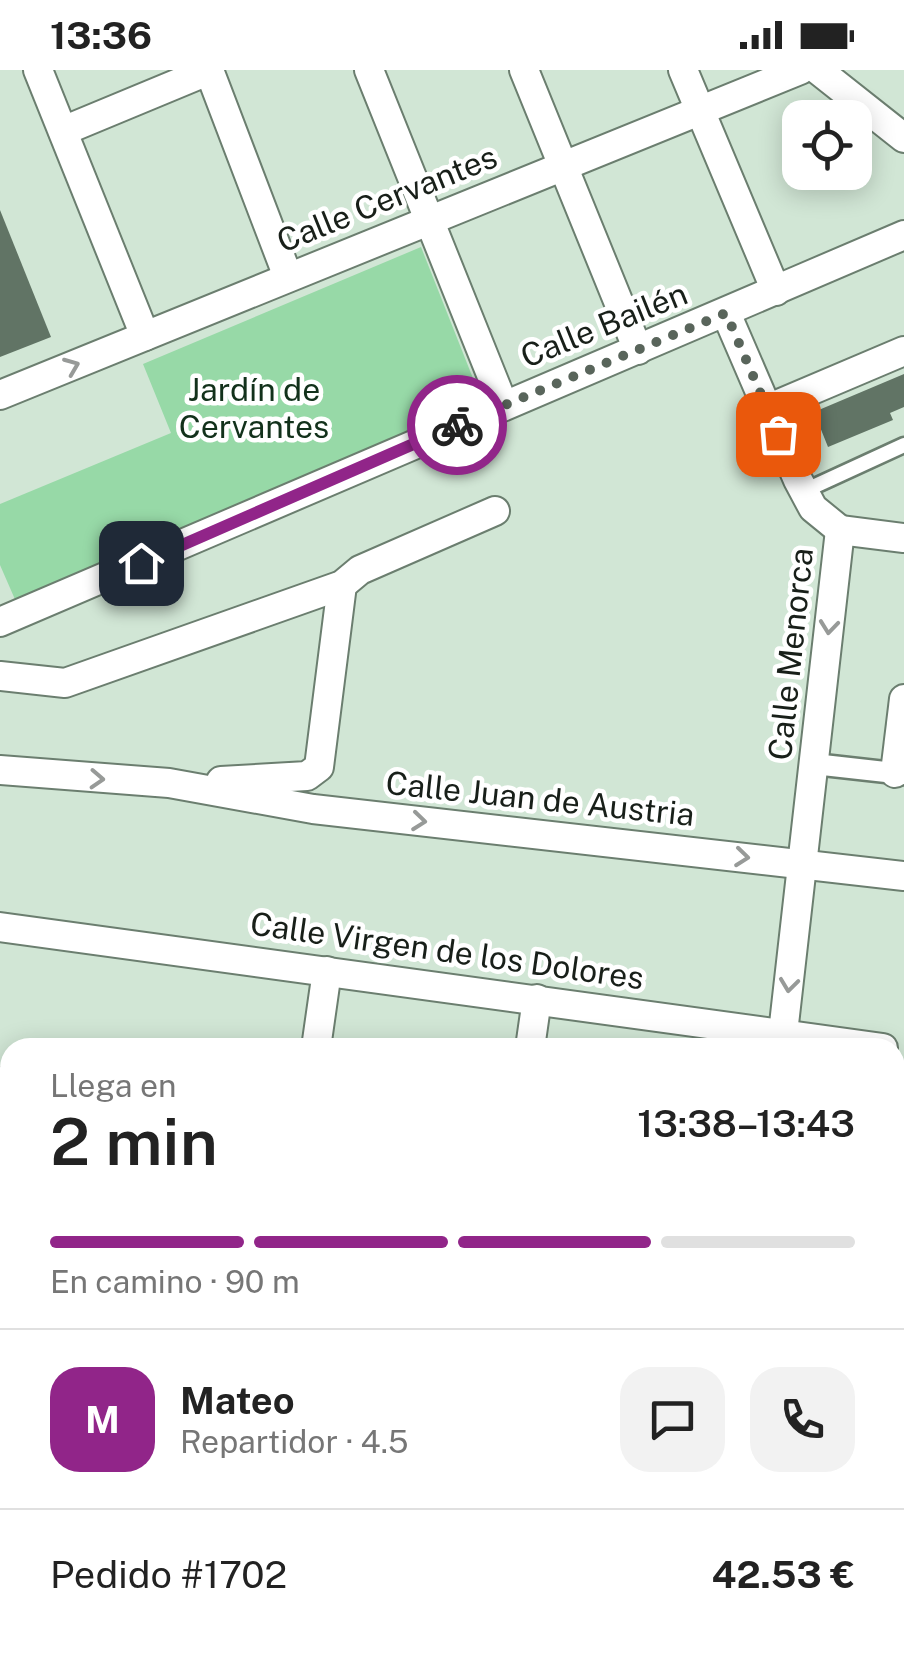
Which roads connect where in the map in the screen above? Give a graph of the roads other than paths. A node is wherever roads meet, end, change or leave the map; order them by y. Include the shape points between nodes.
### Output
1 (38, 70) edge
2 (209, 70) edge
3 (369, 70) edge
4 (524, 70) edge
5 (684, 70) edge
6 (800, 70) edge
7 (818, 70) edge
8 (701, 111) junction
9 (63, 131) junction
10 (904, 138) edge
11 (563, 165) junction
12 (428, 220) junction
13 (904, 235) edge
14 (288, 277) junction
15 (776, 292) junction
16 (726, 313) junction
17 (144, 336) junction
18 (638, 350) junction
19 (904, 351) edge
20 (0, 395) edge
21 (502, 404) junction
22 (767, 410) junction
23 (904, 445) edge
24 (804, 490) junction
25 (494, 511) dead end
26 (840, 530) junction
27 (904, 538) edge
28 (342, 585) junction
29 (0, 622) edge
30 (0, 676) edge
31 (904, 699) edge
32 (814, 764) junction
33 (0, 770) edge
34 (900, 774) edge
35 (169, 783) junction
36 (803, 864) junction
37 (904, 876) edge
38 (0, 927) edge
39 (326, 971) junction
40 (537, 999) junction
41 (783, 1033) junction
42 (317, 1038) edge
43 (531, 1038) edge
44 (747, 1038) edge
45 (816, 1038) edge

1 - 9 street
2 - 9 street
2 - 14 street
3 - 12 street
4 - 11 street
5 - 8 street
6 - 8 street, Calle Cervantes
7 - 10 street
8 - 11 street, Calle Cervantes
8 - 15 street
9 - 17 street
11 - 12 street, Calle Cervantes
11 - 18 street
12 - 14 street, Calle Cervantes
12 - 21 street
13 - 15 street, Calle Bailén
14 - 17 street, Calle Cervantes
15 - 16 street, Calle Bailén
16 - 18 street, Calle Bailén
16 - 22 street, Calle Menorca
20 -> 17 street, Calle Cervantes
18 - 21 street, Calle Bailén
19 - 22 street
21 - 29 street, Calle Bailén
22 - 24 street, Calle Menorca
23 - 24 lane
24 - 26 street, Calle Menorca via 813,508
25 - 28 street via 360,570
26 - 27 street
26 -> 32 street, Calle Menorca
28 - 30 street via 65,682
28 - 35 street, Calle Juan de Austria via 318,767 308,776
31 - 34 street
32 - 34 street
32 - 36 street, Calle Menorca
33 -> 35 street, Calle Juan de Austria
35 -> 36 street, Calle Juan de Austria via 312,808
36 - 37 street, Calle Juan de Austria
36 -> 41 street, Calle Menorca
38 - 39 street, Calle Virgen de los Dolores
39 - 40 street, Calle Virgen de los Dolores
39 - 42 street
40 - 43 street
40 - 44 street, Calle Virgen de los Dolores
41 - 44 street, Calle Virgen de los Dolores
41 - 45 street, Calle Virgen de los Dolores

